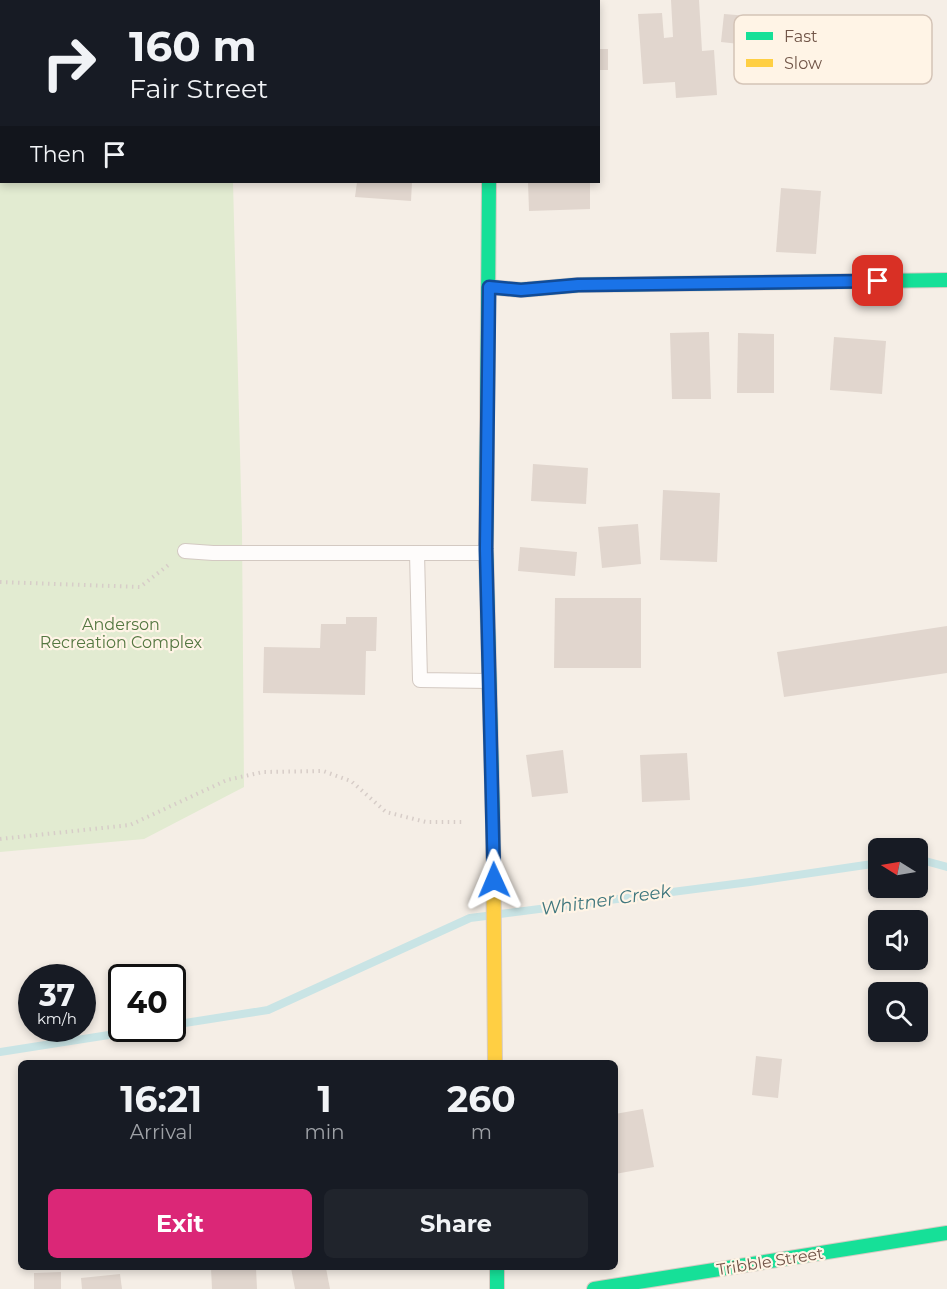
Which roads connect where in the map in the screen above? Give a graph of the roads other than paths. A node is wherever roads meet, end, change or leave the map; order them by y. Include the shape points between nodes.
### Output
1 (277, 0) edge
2 (284, 0) edge
3 (489, 183) edge
4 (947, 280) edge
5 (489, 287) junction
6 (185, 551) road end
7 (417, 553) junction
8 (486, 553) junction
9 (489, 681) junction
10 (495, 1060) edge
11 (947, 1233) edge
12 (497, 1270) edge
13 (497, 1289) edge
14 (594, 1289) edge

1 - 2 lane
3 - 5 street
4 - 5 street via 578,285 521,290
5 - 8 street
6 - 7 lane
7 - 8 lane
7 - 9 lane via 420,680
8 - 9 street
9 - 10 street
11 - 14 street, Tribble Street
12 - 13 street

